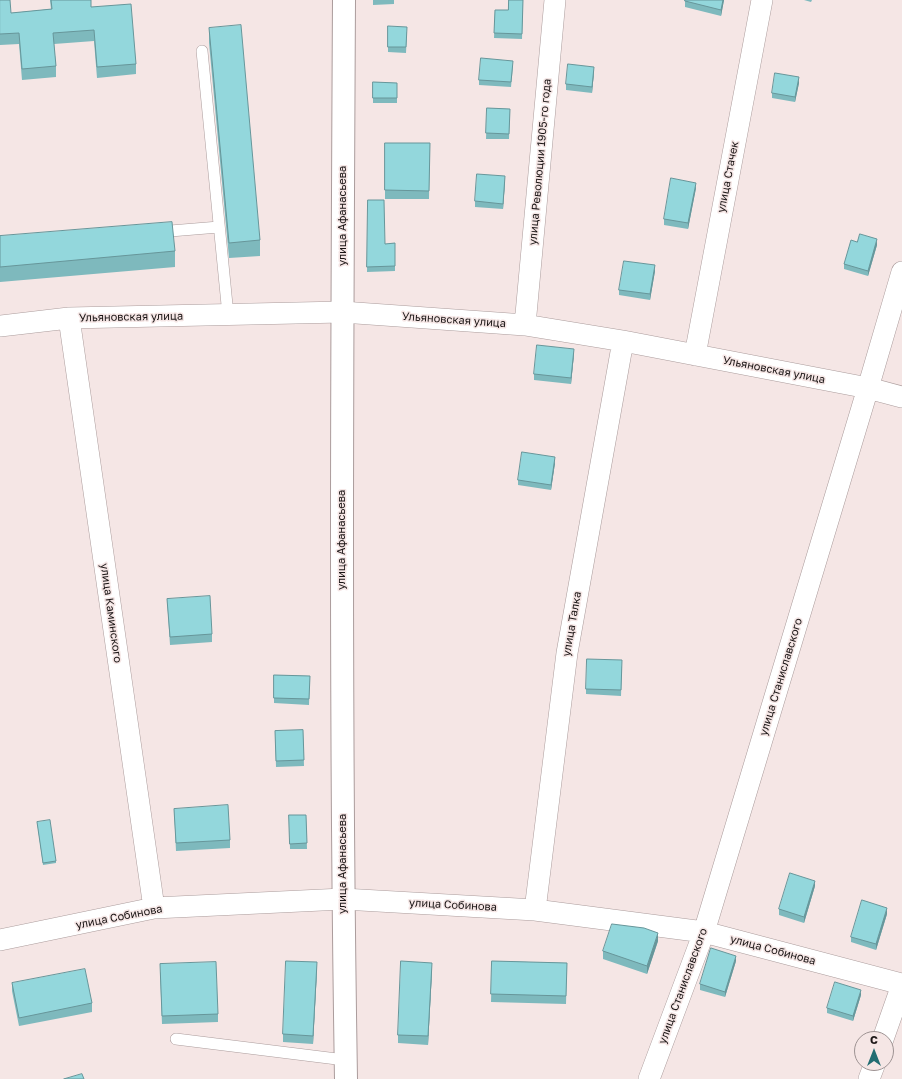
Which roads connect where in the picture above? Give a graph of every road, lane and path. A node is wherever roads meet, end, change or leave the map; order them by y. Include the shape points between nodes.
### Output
1 (344, 0) edge
2 (555, 0) edge
3 (762, 0) edge
4 (202, 51) dead end
5 (219, 227) junction
6 (149, 233) edge
7 (902, 272) edge
8 (342, 312) junction
9 (228, 315) junction
10 (69, 318) junction
11 (525, 325) junction
12 (0, 326) edge
13 (622, 341) junction
14 (695, 355) junction
15 (868, 388) junction
16 (902, 397) edge
17 (343, 899) junction
18 (154, 908) junction
19 (536, 910) junction
20 (704, 932) junction
21 (0, 940) edge
22 (902, 984) edge
23 (886, 1031) edge
24 (176, 1039) dead end
25 (345, 1069) edge
26 (649, 1079) edge

1 - 8 street, улица Афанасьева
2 - 11 street, улица Революции 1905-го года
3 - 14 street, улица Стачек
4 - 5 lane
5 - 6 lane
5 - 9 lane
7 - 15 street, улица Станиславского
8 - 9 street, Ульяновская улица
8 - 11 street, Ульяновская улица
8 - 17 street, улица Афанасьева
9 - 10 street, Ульяновская улица
10 - 12 street, Ульяновская улица
10 - 18 street, улица Каминского
11 - 13 street, Ульяновская улица
13 - 14 street, Ульяновская улица
13 - 19 street, улица Талка via 567,653
14 - 15 street, Ульяновская улица
15 - 16 street, Ульяновская улица
15 - 20 street, улица Станиславского
17 - 18 street, улица Собинова
17 - 19 street, улица Собинова
17 - 25 street, улица Афанасьева
18 - 21 street, улица Собинова
19 - 20 street, улица Собинова
20 - 22 street, улица Собинова
20 - 26 street, улица Станиславского
22 - 23 street
24 - 25 lane

